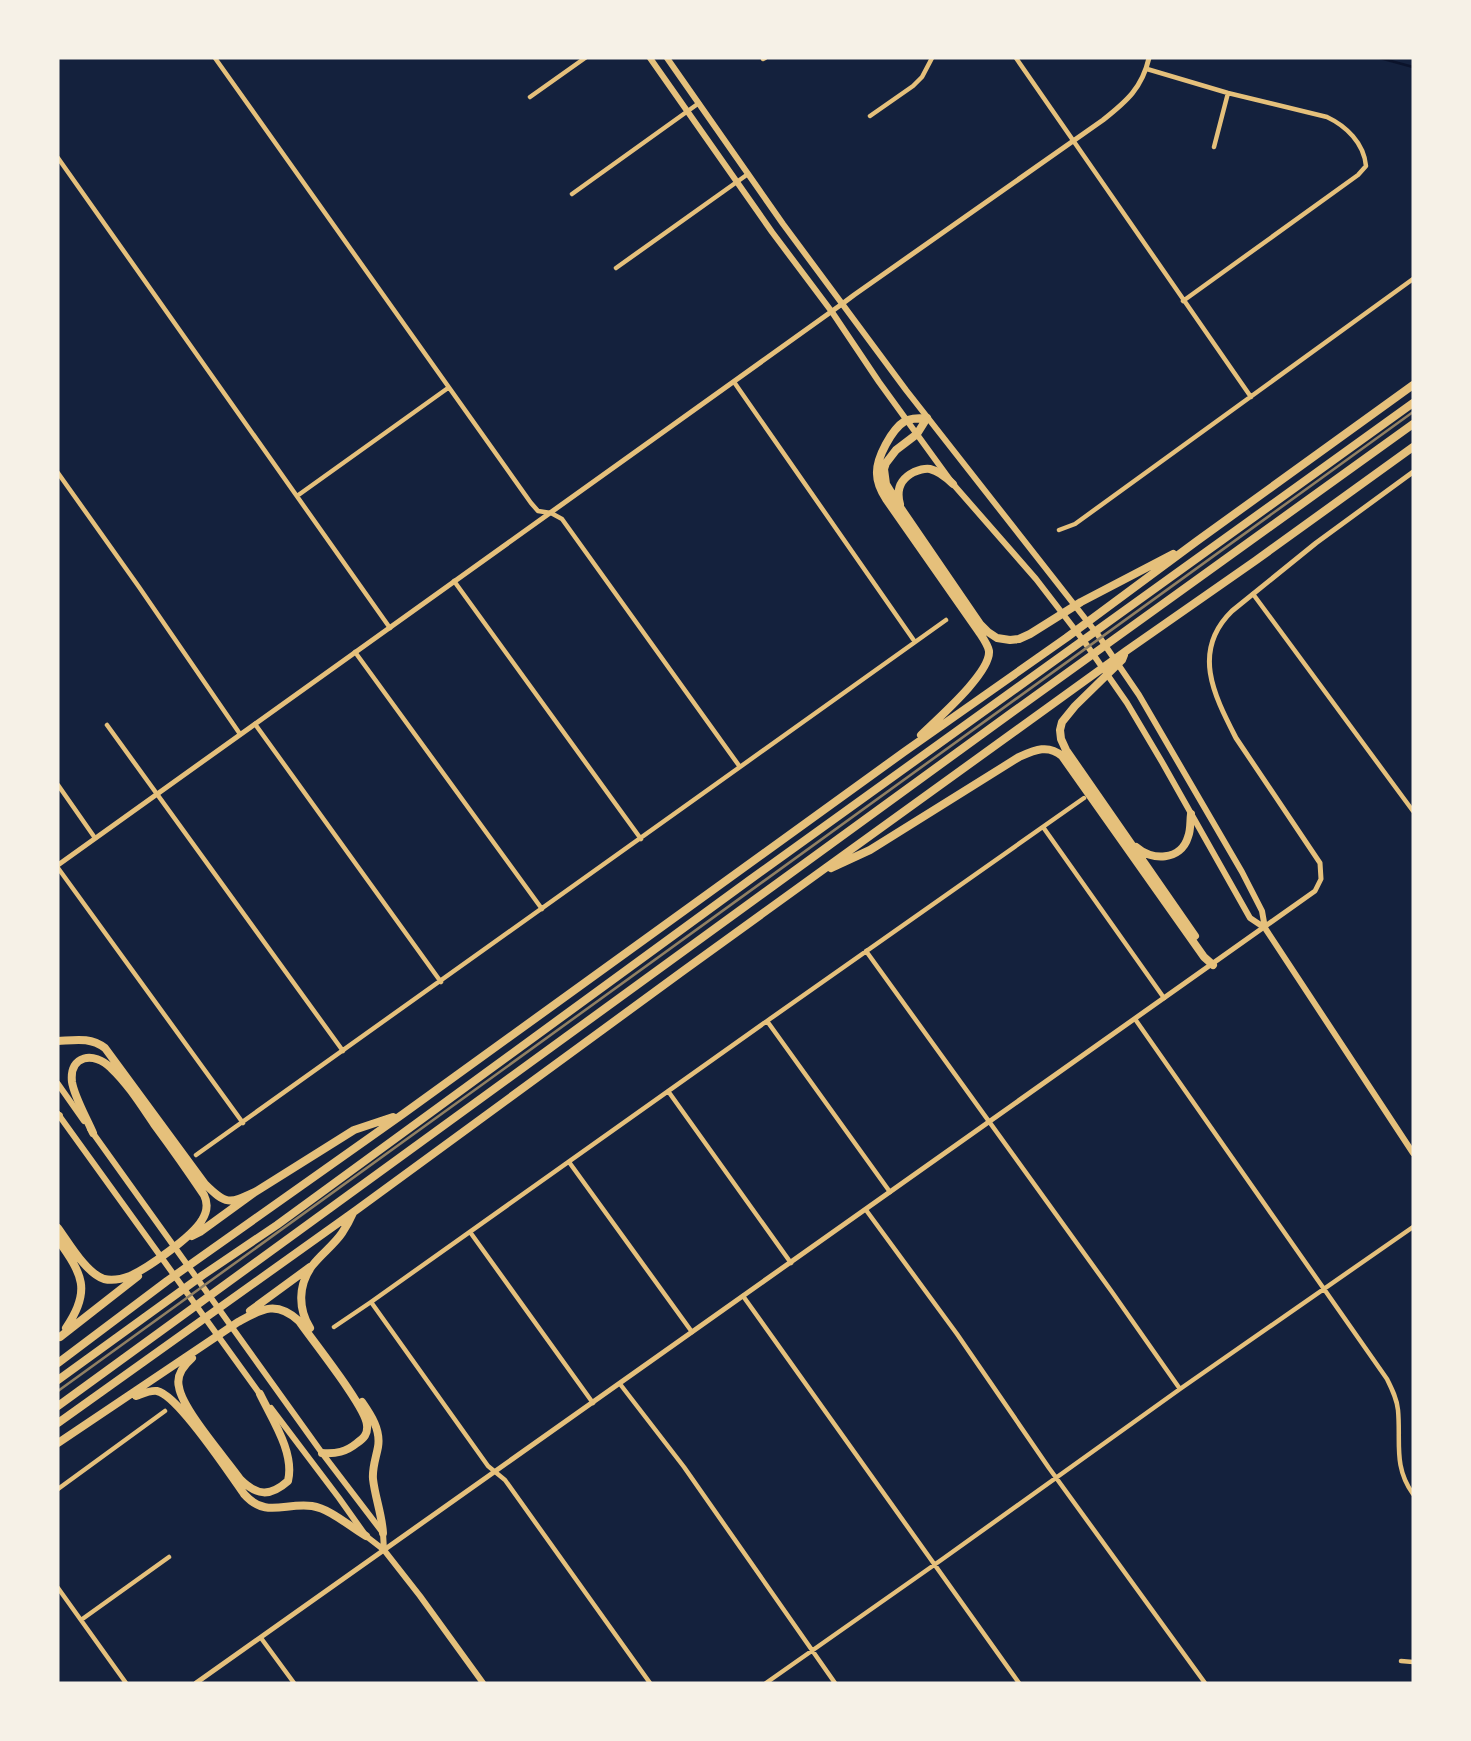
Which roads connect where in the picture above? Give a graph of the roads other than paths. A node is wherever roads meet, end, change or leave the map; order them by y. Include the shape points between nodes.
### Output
1 (215, 58) edge
2 (585, 58) edge
3 (650, 58) edge
4 (667, 58) edge
5 (932, 58) edge
6 (1016, 58) edge
7 (1149, 58) edge
8 (1147, 69) junction
9 (1228, 93) junction
10 (530, 97) dead end
11 (699, 103) junction
12 (687, 111) junction
13 (870, 116) dead end
14 (1073, 141) junction
15 (1214, 146) dead end
16 (58, 158) edge
17 (748, 174) junction
18 (737, 182) junction
19 (572, 194) dead end
20 (616, 268) dead end
21 (1413, 279) edge
22 (1184, 301) junction
23 (842, 304) junction
24 (832, 312) junction
25 (734, 382) junction
26 (1413, 385) edge
27 (448, 388) junction
28 (1251, 397) junction
29 (1413, 403) edge
30 (927, 418) junction
31 (906, 420) junction
32 (1413, 424) edge
33 (916, 434) junction
34 (1413, 447) edge
35 (58, 473) edge
36 (1413, 473) edge
37 (953, 484) junction
38 (297, 496) junction
39 (902, 510) junction
40 (551, 513) junction
41 (1059, 530) dead end
42 (1197, 541) junction
43 (454, 581) junction
44 (1253, 594) junction
45 (947, 620) dead end
46 (390, 628) junction
47 (915, 642) junction
48 (355, 652) junction
49 (1123, 655) junction
50 (255, 724) junction
51 (107, 725) dead end
52 (240, 734) junction
53 (904, 752) junction
54 (740, 767) junction
55 (58, 785) edge
56 (156, 794) junction
57 (1084, 798) dead end
58 (1413, 811) edge
59 (1191, 814) junction
60 (1042, 827) junction
61 (95, 838) junction
62 (641, 839) junction
63 (1129, 840) junction
64 (58, 866) edge
65 (813, 877) junction
66 (542, 909) junction
67 (1265, 928) junction
68 (866, 951) junction
69 (1213, 965) junction
70 (441, 982) junction
71 (1164, 998) junction
72 (1135, 1019) junction
73 (767, 1021) junction
74 (58, 1041) edge
75 (343, 1051) junction
76 (58, 1084) edge
77 (668, 1091) junction
78 (403, 1114) junction
79 (58, 1116) edge
80 (990, 1122) junction
81 (243, 1123) junction
82 (93, 1133) junction
83 (1413, 1153) edge
84 (196, 1155) dead end
85 (569, 1162) junction
86 (255, 1192) junction
87 (891, 1193) junction
88 (866, 1210) junction
89 (355, 1211) junction
90 (1413, 1227) edge
91 (58, 1228) edge
92 (470, 1232) junction
93 (58, 1240) edge
94 (180, 1242) junction
95 (153, 1262) junction
96 (791, 1262) junction
97 (313, 1265) junction
98 (1324, 1289) junction
99 (744, 1296) junction
100 (371, 1302) junction
101 (238, 1322) junction
102 (334, 1327) dead end
103 (692, 1332) junction
104 (59, 1339) edge
105 (211, 1341) junction
106 (58, 1363) edge
107 (58, 1380) edge
108 (620, 1384) junction
109 (1180, 1389) junction
110 (260, 1394) junction
111 (127, 1399) junction
112 (593, 1403) junction
113 (58, 1406) edge
114 (165, 1411) dead end
115 (58, 1423) edge
116 (58, 1443) edge
117 (322, 1453) junction
118 (496, 1472) junction
119 (1056, 1478) junction
120 (58, 1489) edge
121 (1413, 1494) edge
122 (383, 1533) junction
123 (366, 1536) junction
124 (384, 1550) junction
125 (169, 1557) dead end
126 (934, 1565) junction
127 (58, 1588) edge
128 (81, 1620) junction
129 (261, 1638) junction
130 (812, 1650) junction
131 (1401, 1661) dead end
132 (1413, 1662) edge
133 (126, 1683) edge
134 (196, 1683) edge
135 (294, 1683) edge
136 (483, 1683) edge
137 (650, 1683) edge
138 (766, 1683) edge
139 (835, 1683) edge
140 (1019, 1683) edge
141 (1205, 1683) edge

1 - 27 street
2 - 10 street
3 - 12 main road
4 - 11 main road
5 - 13 street via 913,86
6 - 14 street
7 - 8 street
8 - 9 street
8 - 14 street via 1126,102
9 - 15 street
9 - 22 street via 1339,122 1360,147 1366,166
11 - 12 street
11 - 17 main road
12 - 18 main road
12 - 19 street
14 - 22 street
14 - 23 street
16 - 38 street
17 - 18 street
17 - 23 main road
18 - 20 street
18 - 24 main road
21 - 28 street
22 - 28 street
23 - 24 street
23 - 30 main road
24 - 25 street
24 - 31 main road
25 - 40 street
25 - 47 street
26 - 42 highway
27 - 38 street
27 - 40 street via 538,511
28 - 41 street via 1075,524
29 - 107 highway
30 - 31 highway
30 - 33 highway
30 - 67 main road via 1098,635 1139,695 1242,872 1262,911
31 - 33 main road
31 - 53 highway via 881,454 877,466 880,489 979,632 989,659 979,677
32 - 113 highway
33 - 37 main road
33 - 39 highway via 890,456 884,469 890,492
34 - 49 highway
35 - 52 street
36 - 44 street
37 - 39 highway via 927,468 912,473 898,493
37 - 59 main road via 1086,644
38 - 46 street
39 - 42 highway via 980,624 1003,639 1030,634
40 - 43 street
40 - 54 street via 562,519
42 - 53 highway
43 - 46 street
43 - 62 street
44 - 58 street
44 - 67 street via 1222,620 1208,664 1236,738 1320,863 1321,879 1310,896
45 - 47 street
46 - 48 street
47 - 54 street
48 - 50 street
48 - 66 street
49 - 63 highway via 1067,715 1060,730 1066,750
49 - 65 highway
50 - 52 street
50 - 70 street
51 - 56 street
52 - 56 street
53 - 78 highway
54 - 62 street
55 - 61 street
56 - 61 street
56 - 75 street
57 - 60 street
59 - 63 highway via 1189,837 1170,855 1151,856
59 - 67 main road via 1250,918
60 - 68 street
60 - 71 street
61 - 64 street
62 - 66 street
63 - 69 highway
64 - 81 street
65 - 69 highway via 870,850 1019,757 1049,748 1062,756
65 - 89 highway
66 - 70 street
67 - 69 street
67 - 83 main road
68 - 73 street
68 - 80 street
69 - 71 street
70 - 75 street
71 - 72 street
72 - 80 street
72 - 98 street
73 - 77 street
73 - 87 street
74 - 86 highway via 91,1040 105,1048 217,1196 231,1201
75 - 81 street
76 - 82 main road
77 - 85 street
77 - 96 street
78 - 86 highway via 354,1130
78 - 106 highway
79 - 110 main road
80 - 87 street
80 - 109 street
81 - 84 street
82 - 94 highway via 72,1083 73,1070 86,1057 103,1060 120,1077 207,1202 204,1218
82 - 117 main road
85 - 92 street
85 - 103 street
86 - 94 highway
87 - 88 street
88 - 96 street
88 - 119 street
89 - 97 highway via 342,1234
89 - 115 highway
90 - 98 street
91 - 95 highway via 82,1261 107,1280 132,1275
92 - 100 street
92 - 112 street
93 - 104 highway via 81,1278 76,1313
94 - 95 highway
95 - 104 highway
96 - 99 street
97 - 101 highway
97 - 122 highway via 305,1277 302,1312 377,1429 373,1482
98 - 109 street
98 - 121 street via 1394,1394 1401,1471
99 - 103 street
99 - 126 street
100 - 102 street
100 - 118 street
101 - 105 highway
101 - 117 highway via 268,1308 292,1314 348,1389 366,1419 366,1434 345,1451
103 - 108 street
105 - 110 highway via 181,1370 178,1387 240,1479 249,1488 266,1493 288,1481 290,1466
105 - 111 highway
108 - 112 street
108 - 130 street
109 - 119 street
110 - 123 main road
111 - 116 highway
111 - 123 highway via 158,1391 174,1402 251,1502 266,1508 312,1506
112 - 118 street
114 - 120 street
117 - 122 main road
118 - 124 street
118 - 137 street
119 - 126 street
119 - 141 street
122 - 124 main road
123 - 124 main road
124 - 129 street
124 - 136 main road
125 - 128 street
126 - 130 street
126 - 140 street
127 - 128 street
128 - 133 street
129 - 134 street
129 - 135 street
130 - 138 street
130 - 139 street
131 - 132 street

